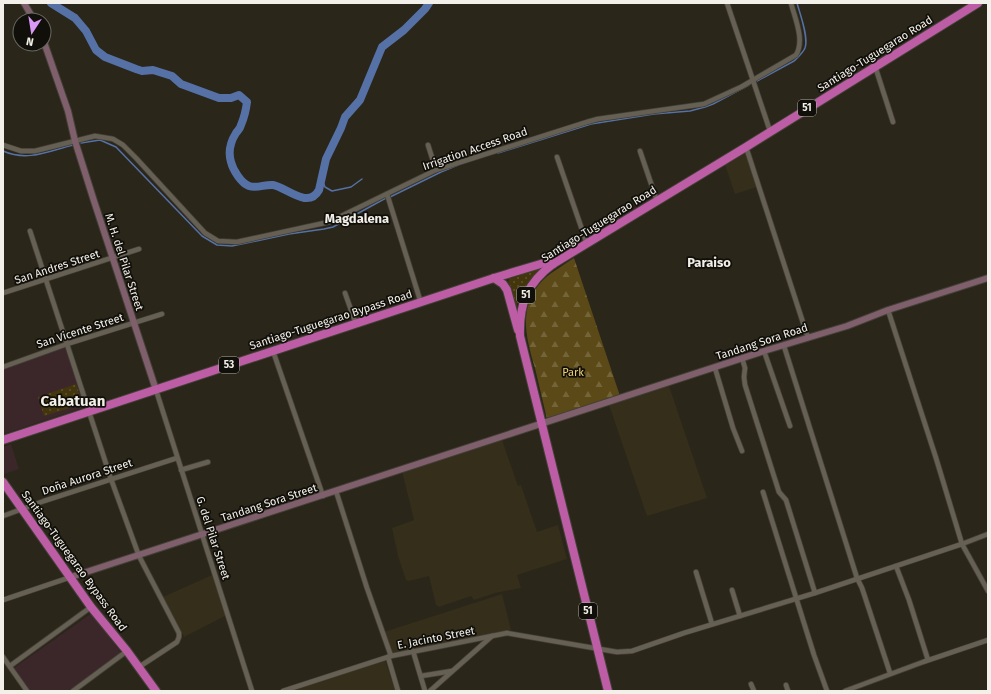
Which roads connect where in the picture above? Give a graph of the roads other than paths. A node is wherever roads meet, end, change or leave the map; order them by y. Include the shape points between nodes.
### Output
1 (24, 3) edge
2 (727, 3) edge
3 (791, 3) edge
4 (978, 3) edge
5 (29, 12) edge
6 (47, 52) edge
7 (875, 66) junction
8 (752, 80) junction
9 (893, 122) dead end
10 (770, 131) junction
11 (75, 141) junction
12 (3, 145) edge
13 (428, 145) dead end
14 (746, 147) junction
15 (640, 151) dead end
16 (557, 157) dead end
17 (436, 170) junction
18 (387, 194) junction
19 (657, 201) junction
20 (30, 231) dead end
21 (587, 244) junction
22 (139, 249) dead end
23 (112, 258) junction
24 (553, 264) junction
25 (494, 278) junction
26 (988, 278) edge
27 (46, 279) junction
28 (3, 293) edge
29 (346, 293) dead end
30 (421, 303) junction
31 (888, 310) junction
32 (162, 314) dead end
33 (134, 323) junction
34 (356, 324) junction
35 (520, 336) junction
36 (808, 338) junction
37 (68, 344) junction
38 (784, 346) junction
39 (273, 351) junction
40 (764, 351) junction
41 (742, 358) junction
42 (3, 366) edge
43 (715, 368) junction
44 (156, 390) junction
45 (89, 412) junction
46 (541, 424) junction
47 (790, 426) dead end
48 (3, 440) edge
49 (742, 451) dead end
50 (177, 458) junction
51 (208, 462) dead end
52 (181, 470) junction
53 (111, 478) junction
54 (3, 482) edge
55 (336, 491) junction
56 (763, 492) dead end
57 (323, 496) junction
58 (22, 509) junction
59 (3, 516) edge
60 (988, 534) edge
61 (202, 535) junction
62 (962, 544) junction
63 (139, 556) junction
64 (896, 566) junction
65 (696, 572) dead end
66 (71, 577) junction
67 (857, 578) junction
68 (732, 590) dead end
69 (988, 592) edge
70 (814, 593) junction
71 (796, 599) junction
72 (3, 600) edge
73 (91, 607) junction
74 (740, 616) junction
75 (712, 624) junction
76 (494, 635) junction
77 (988, 640) edge
78 (597, 648) junction
79 (128, 651) junction
80 (413, 651) junction
81 (3, 657) edge
82 (389, 657) junction
83 (928, 660) junction
84 (10, 666) junction
85 (139, 667) junction
86 (452, 671) junction
87 (890, 673) junction
88 (421, 676) junction
89 (751, 684) dead end
90 (786, 685) dead end
91 (27, 691) edge
92 (73, 691) edge
93 (156, 691) edge
94 (252, 691) edge
95 (283, 691) edge
96 (398, 691) edge
97 (425, 691) edge
98 (430, 691) edge
99 (608, 691) edge
100 (754, 691) edge
101 (788, 691) edge
102 (827, 691) edge
103 (845, 691) edge

1 - 5 street
2 - 8 street
3 - 8 street, Irrigation Access Road via 798,28 799,50 793,57
4 - 7 highway, Santiago-Tuguegarao Road / 51
6 - 11 street, M. H. del Pilar Street via 68,111
7 - 9 street
7 - 10 highway, Santiago-Tuguegarao Road / 51
8 - 10 street
8 - 17 street, Irrigation Access Road via 704,104 598,119
10 - 14 highway, Santiago-Tuguegarao Road / 51
11 - 12 street, Irrigation Access Road via 36,151 21,151
11 - 18 street, Irrigation Access Road via 95,136 113,139 123,145 199,228 223,242 237,242 329,222
11 - 23 street, M. H. del Pilar Street
13 - 17 street
14 - 19 highway, Santiago-Tuguegarao Road / 51
14 - 36 street
15 - 19 street
16 - 21 street
17 - 18 street, Irrigation Access Road
18 - 30 street
19 - 21 highway, Santiago-Tuguegarao Road / 51
20 - 27 street
21 - 24 highway, Santiago-Tuguegarao Road / 51
22 - 23 street, San Andres Street
23 - 27 street, San Andres Street
23 - 33 street, M. H. del Pilar Street
24 - 25 highway, Santiago-Tuguegarao Bypass Road / 53 via 544,263
24 - 35 highway, Santiago-Tuguegarao Road / 51 via 536,279 525,296 520,315
25 - 30 highway, Santiago-Tuguegarao Bypass Road / 53
25 - 35 highway via 507,290
26 - 31 street, Tandang Sora Road
27 - 28 street, San Andres Street
27 - 37 street
29 - 34 street
30 - 34 highway, Santiago-Tuguegarao Bypass Road / 53
31 - 36 street, Tandang Sora Road
31 - 62 street
32 - 33 street, San Vicente Street
33 - 37 street, San Vicente Street
33 - 44 street, M. H. del Pilar Street
34 - 39 highway, Santiago-Tuguegarao Bypass Road / 53
35 - 46 highway, Santiago-Tuguegarao Road / 51
36 - 38 street, Tandang Sora Road
37 - 42 street, San Vicente Street
37 - 45 street
38 - 40 street, Tandang Sora Road
38 - 67 street
39 - 44 highway, Santiago-Tuguegarao Bypass Road / 53
39 - 57 street
40 - 41 street, Tandang Sora Road
40 - 47 street
41 - 43 street, Tandang Sora Road
41 - 70 street via 745,384 759,430 779,492 786,500
43 - 46 street, Tandang Sora Road
43 - 49 street
44 - 45 highway, Santiago-Tuguegarao Bypass Road / 53
44 - 50 street, G. del Pilar Street
45 - 48 highway, Santiago-Tuguegarao Bypass Road / 53
45 - 53 street
46 - 55 street, Tandang Sora Street
46 - 78 highway, Santiago-Tuguegarao Road / 51
50 - 52 street, G. del Pilar Street
50 - 53 street, Doña Aurora Street
51 - 52 street
52 - 61 street, G. del Pilar Street
53 - 58 street, Doña Aurora Street
53 - 63 street
54 - 58 highway, Santiago-Tuguegarao Bypass Road
55 - 57 street, Tandang Sora Street
55 - 82 street
56 - 71 street
57 - 61 street, Tandang Sora Street
58 - 59 street, Doña Aurora Street
58 - 66 highway, Santiago-Tuguegarao Bypass Road
60 - 62 street, E. Jacinto Street
61 - 63 street, Tandang Sora Street
61 - 94 street, G. del Pilar Street
62 - 64 street, E. Jacinto Street
62 - 69 street
63 - 66 street, Tandang Sora Street
63 - 85 street via 179,637 177,642
64 - 67 street, E. Jacinto Street
64 - 83 street
65 - 75 street
66 - 72 street, Tandang Sora Street
66 - 73 highway, Santiago-Tuguegarao Bypass Road
67 - 70 street, E. Jacinto Street
67 - 87 street
68 - 74 street
70 - 71 street, E. Jacinto Street
71 - 74 street, E. Jacinto Street
71 - 102 street
73 - 79 highway, Santiago-Tuguegarao Bypass Road
73 - 84 street
74 - 75 street, E. Jacinto Street
75 - 78 street, E. Jacinto Street via 632,651 617,652
76 - 78 street, E. Jacinto Street via 514,634
76 - 80 street, E. Jacinto Street
76 - 86 street
77 - 83 street
78 - 99 highway, Santiago-Tuguegarao Road / 51
79 - 85 highway, Santiago-Tuguegarao Bypass Road
79 - 92 street
80 - 82 street, E. Jacinto Street
80 - 88 street
81 - 84 street
82 - 95 street, E. Jacinto Street
82 - 96 street
83 - 87 street
84 - 91 street
85 - 93 highway, Santiago-Tuguegarao Bypass Road
86 - 88 street
86 - 98 street
87 - 103 street
88 - 97 street
89 - 100 street
90 - 101 street

